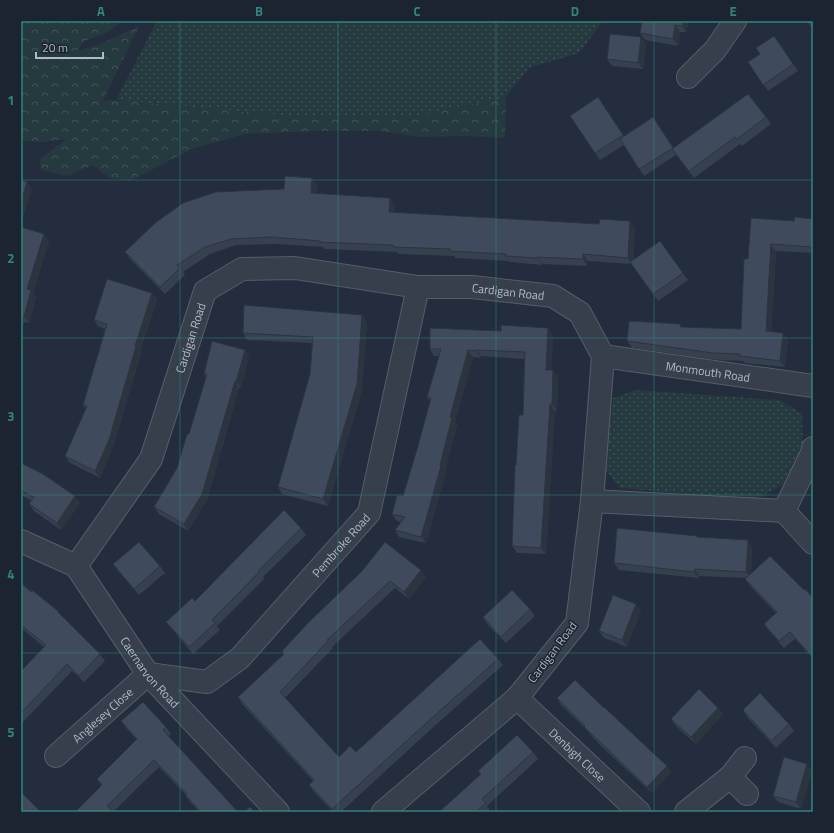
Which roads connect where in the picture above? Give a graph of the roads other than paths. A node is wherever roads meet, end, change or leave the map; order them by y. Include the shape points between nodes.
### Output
1 (735, 21) edge
2 (688, 77) dead end
3 (418, 287) junction
4 (603, 356) junction
5 (813, 386) edge
6 (813, 448) edge
7 (592, 501) junction
8 (784, 511) junction
9 (21, 541) edge
10 (813, 543) edge
11 (76, 566) junction
12 (148, 674) junction
13 (517, 698) junction
14 (56, 757) dead end
15 (745, 758) dead end
16 (730, 777) junction
17 (747, 794) dead end
18 (278, 812) edge
19 (382, 812) edge
20 (638, 812) edge
21 (686, 812) edge

1 - 2 street via 715,50
3 - 4 street, Cardigan Road via 472,287 552,296 580,313
3 - 11 street, Cardigan Road via 295,268 280,268 242,269 205,291 151,459
3 - 12 street, Pembroke Road via 369,513 240,658 207,682
4 - 5 street, Monmouth Road
4 - 7 street, Cardigan Road
6 - 8 street
7 - 8 street
7 - 13 street, Cardigan Road via 577,623
8 - 10 street
9 - 11 street
11 - 12 street, Caernarvon Road
12 - 14 street, Anglesey Close
12 - 18 street, Caernarvon Road
13 - 19 street, Cardigan Road
13 - 20 street, Denbigh Close
15 - 16 street
16 - 17 street
16 - 21 street

